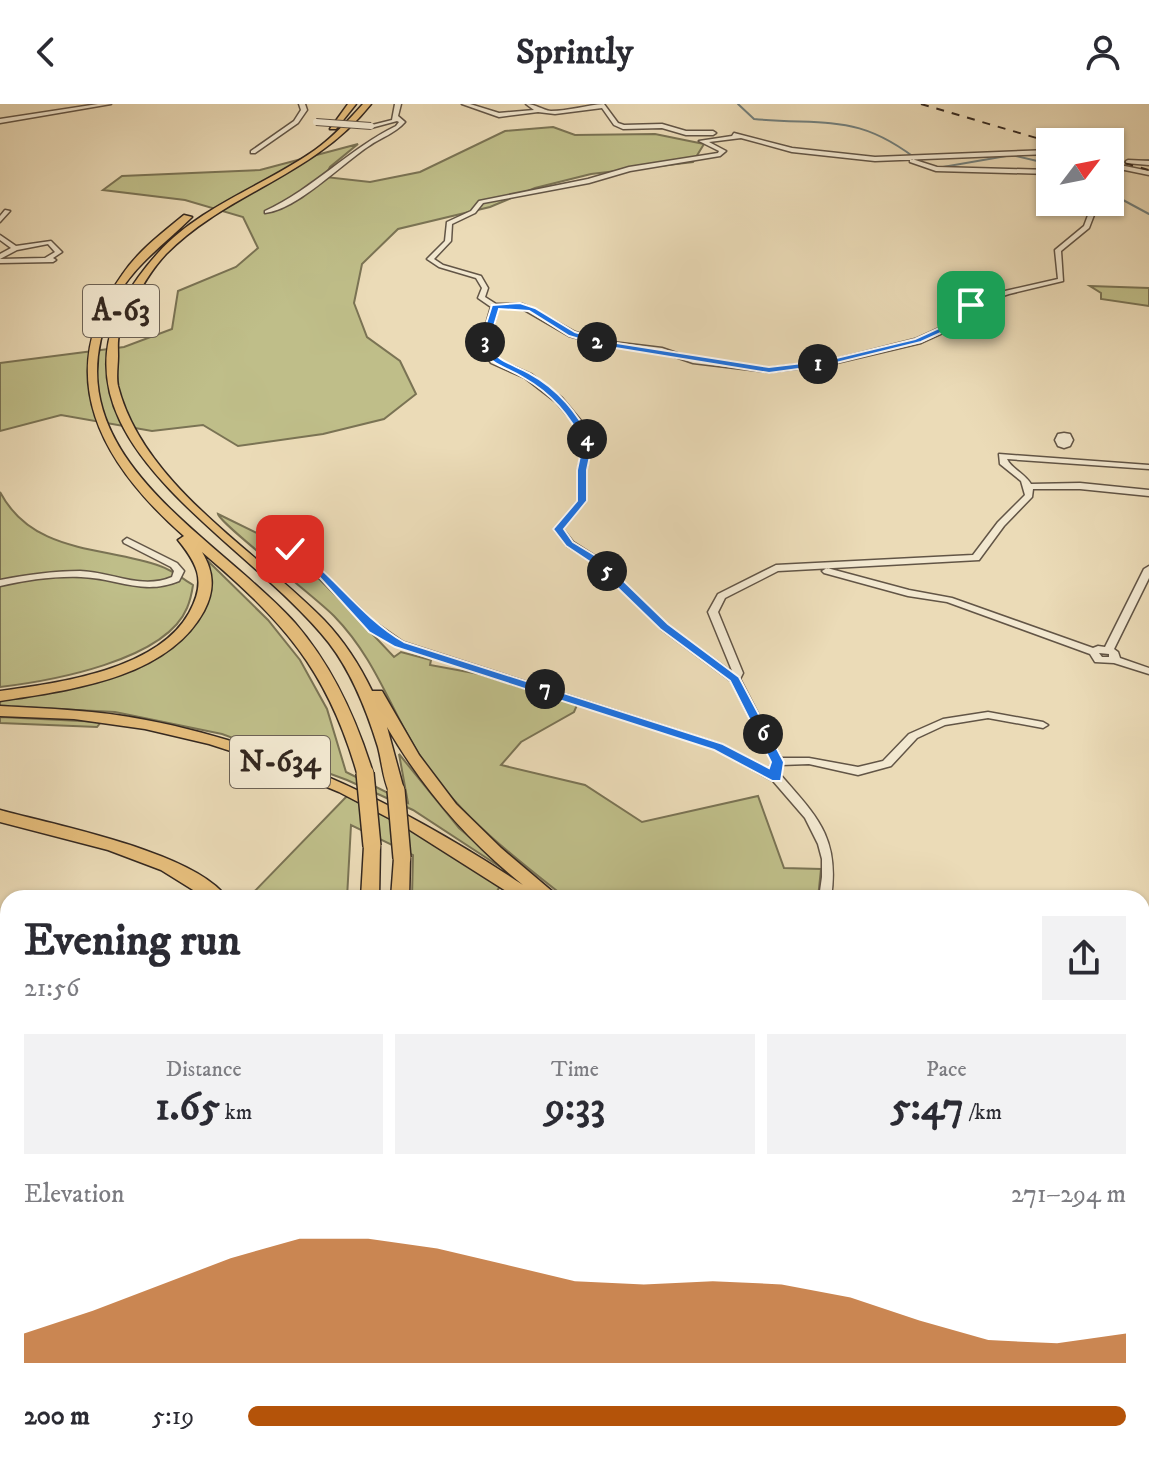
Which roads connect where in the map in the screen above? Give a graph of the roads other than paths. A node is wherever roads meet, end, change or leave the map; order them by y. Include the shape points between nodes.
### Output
1 (108, 104) edge
2 (302, 104) edge
3 (352, 104) edge
4 (367, 104) edge
5 (398, 104) edge
6 (465, 104) edge
7 (529, 104) edge
8 (536, 111) junction
9 (395, 117) junction
10 (0, 121) edge
11 (296, 122) junction
12 (740, 137) junction
13 (253, 152) dead end
14 (1036, 153) edge
15 (911, 159) junction
16 (1149, 163) edge
17 (1124, 164) edge
18 (1124, 166) edge
19 (1036, 172) edge
20 (1149, 173) edge
21 (7, 211) dead end
22 (267, 212) dead end
23 (1091, 216) edge
24 (0, 220) edge
25 (0, 237) edge
26 (15, 248) junction
27 (0, 259) edge
28 (35, 259) junction
29 (495, 306) junction
30 (1065, 443) dead end
31 (1070, 460) junction
32 (1149, 467) edge
33 (138, 483) junction
34 (1029, 487) junction
35 (1149, 493) edge
36 (127, 541) dead end
37 (290, 549) dead end
38 (815, 568) junction
39 (1149, 569) edge
40 (270, 574) junction
41 (0, 583) edge
42 (1112, 655) junction
43 (1149, 671) edge
44 (735, 679) junction
45 (0, 696) edge
46 (0, 711) edge
47 (1043, 725) dead end
48 (777, 762) junction
49 (777, 778) junction
50 (0, 816) edge
51 (207, 890) edge
52 (370, 890) edge
53 (400, 890) edge
54 (518, 890) edge
55 (541, 890) edge
56 (827, 890) edge

1 - 10 street
2 - 11 street
3 - 33 highway, A-63 via 329,131 168,231 121,278 103,307 92,342 94,399 109,440
4 - 40 highway, A-63 via 316,152 210,213 160,254 122,307 112,341 115,396 144,456 184,500
5 - 9 street
6 - 8 street via 499,115
7 - 8 street
8 - 12 street via 604,106 623,127 662,126
9 - 11 street, bridge via 389,124 371,126
9 - 22 street via 402,122 398,127 365,143 287,205
11 - 13 street
12 - 15 street via 792,150
12 - 29 street via 702,141 723,153 481,202 473,212 454,219 448,241 430,259 479,277 485,288 481,298
14 - 15 street
15 - 19 street via 936,169
16 - 17 street
18 - 20 street
21 - 24 street
23 - 29 street via 1087,227 1058,250 1061,280 971,305 951,326 918,341 828,363 769,370 693,361 662,350 584,338 520,305
25 - 26 street
26 - 27 street
26 - 28 street
26 - 28 street via 49,242 59,252 50,259
27 - 28 street
29 - 44 street via 484,346 494,361 528,376 559,400 588,442 582,501 558,529 664,627
30 - 31 street
31 - 32 street
31 - 34 street via 1002,456
33 - 45 highway via 203,563 206,590 194,619 160,649 127,666
33 - 52 highway, A-63, bridge via 258,595 309,649 336,691 365,773
34 - 35 street
34 - 38 street via 1029,495 976,558
36 - 41 street via 174,565 179,571 176,579 159,586 85,574
37 - 49 street via 314,566 373,629 400,644 719,747
38 - 42 street via 949,600
38 - 44 street via 776,568 721,596 713,612 738,673
39 - 42 street
40 - 53 highway, A-63, bridge via 323,627 359,679 383,737 396,790
40 - 55 highway via 297,593 349,650 433,790 471,832
42 - 43 street
44 - 48 street
46 - 54 highway, N-634 via 124,719 243,748 407,819
47 - 48 street via 988,715 943,722 913,736 887,764 858,771 809,761
48 - 49 street
49 - 56 street via 820,829 832,870
50 - 51 highway via 147,855

